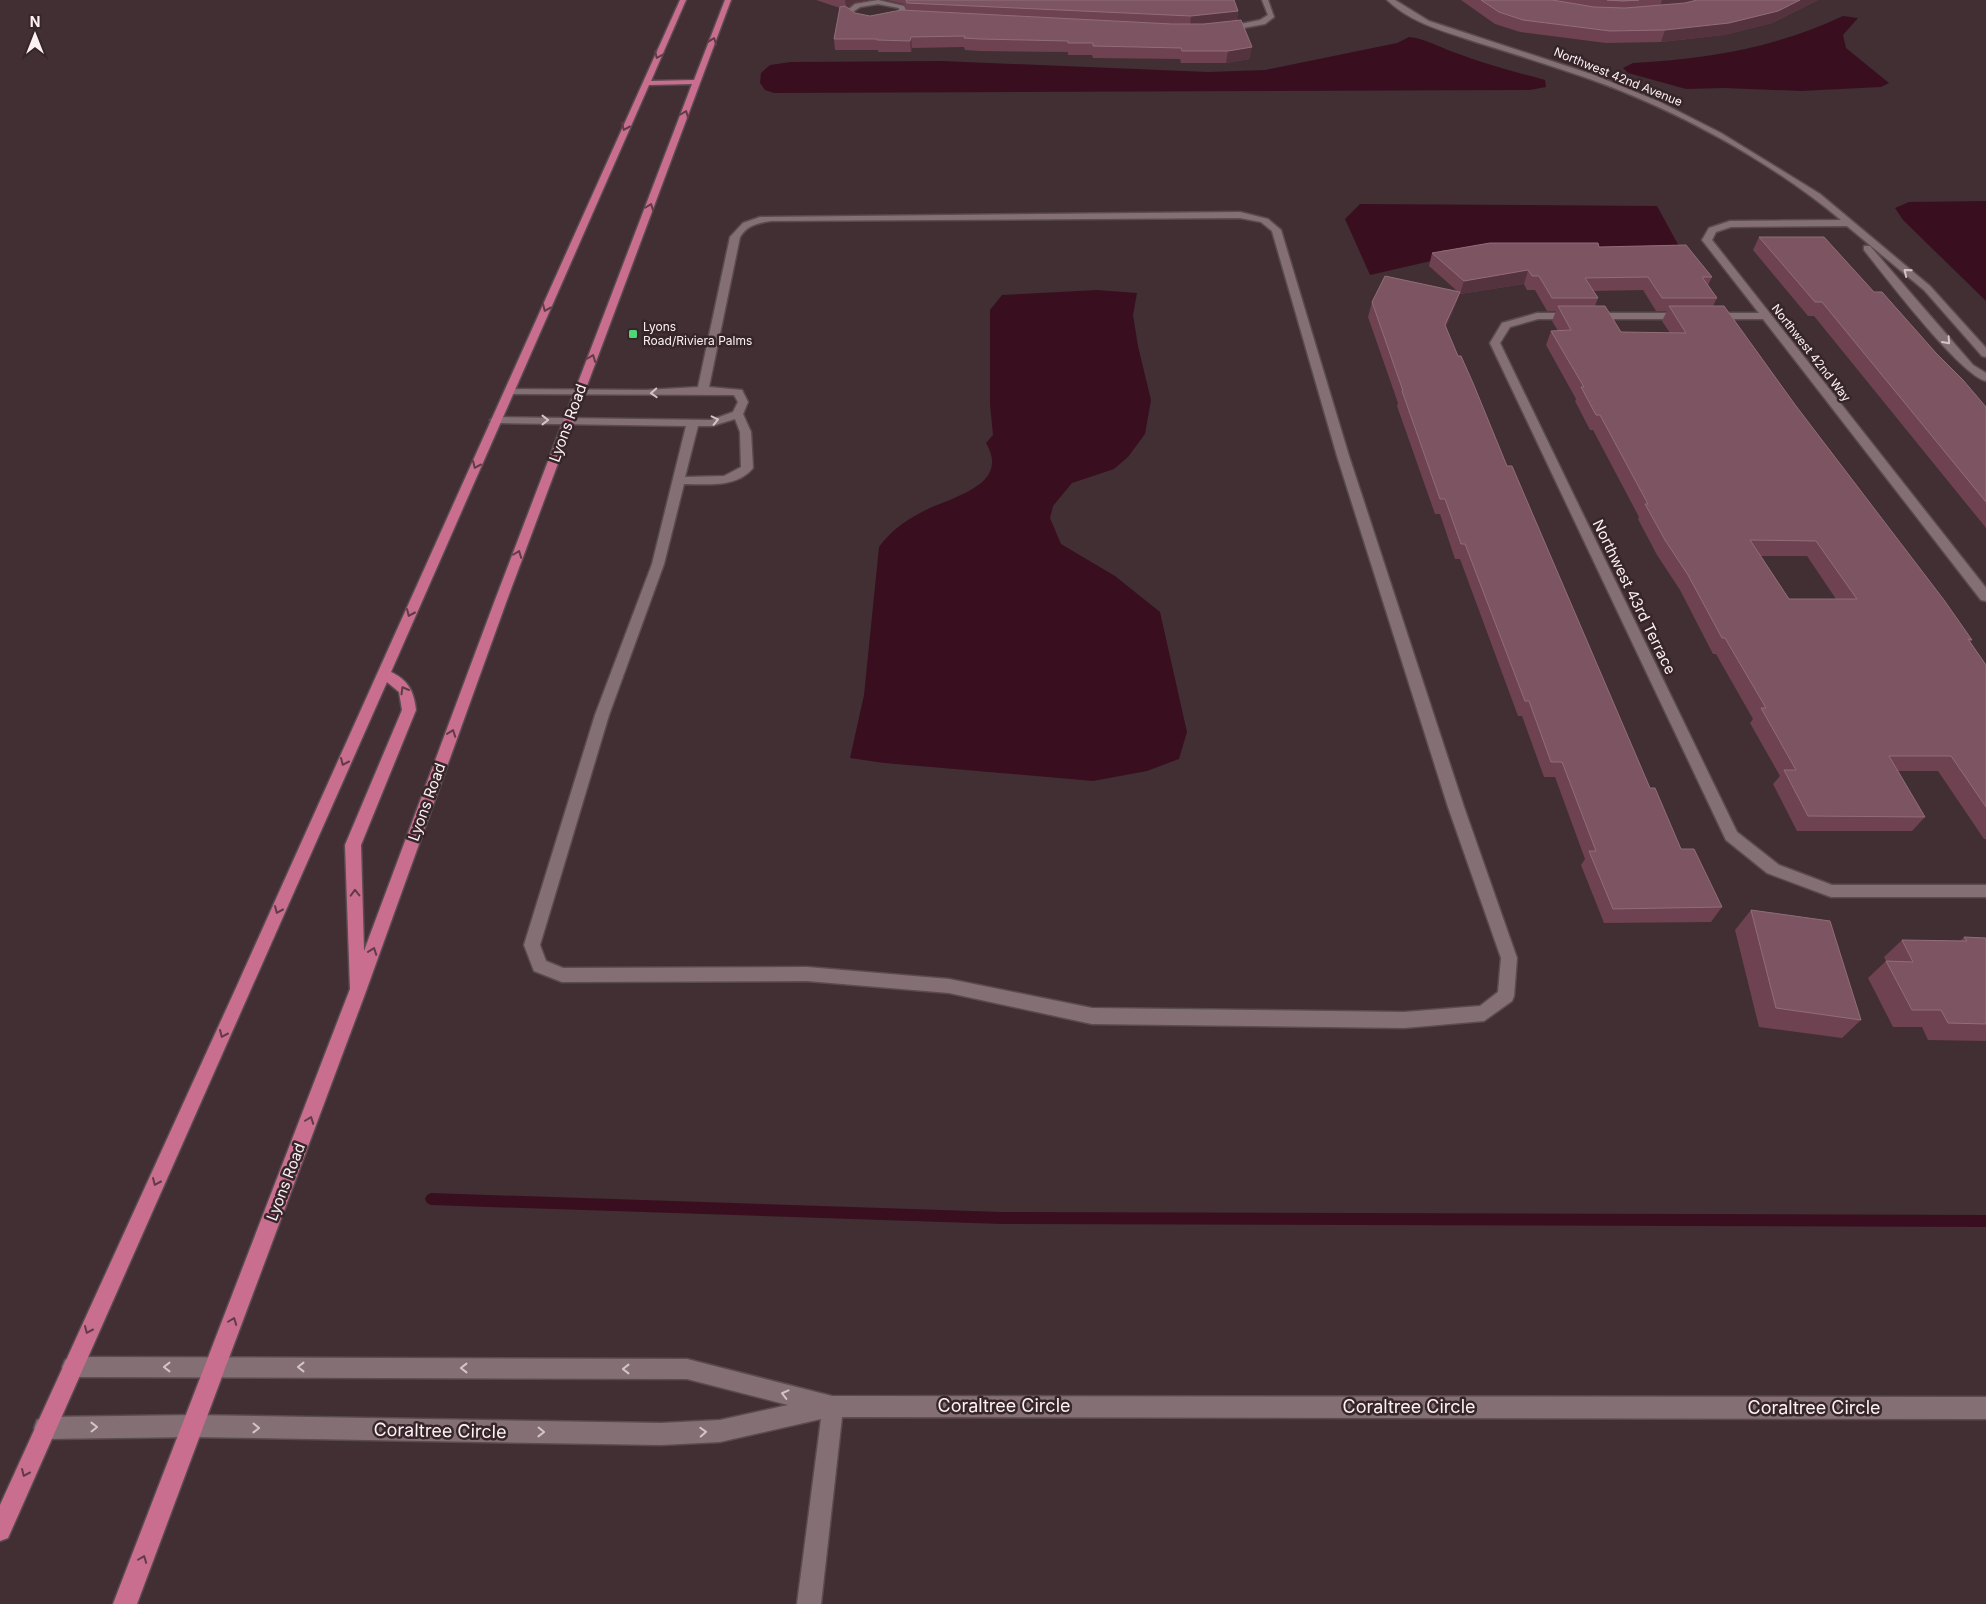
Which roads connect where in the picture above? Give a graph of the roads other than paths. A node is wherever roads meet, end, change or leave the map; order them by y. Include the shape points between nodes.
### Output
1 (683, 0) edge
2 (728, 0) edge
3 (1265, 0) edge
4 (1390, 0) edge
5 (900, 18) junction
6 (914, 20) edge
7 (1217, 31) edge
8 (697, 82) junction
9 (645, 83) junction
10 (1848, 224) junction
11 (1914, 305) junction
12 (1942, 305) junction
13 (1766, 316) junction
14 (1986, 354) edge
15 (1986, 378) edge
16 (703, 390) junction
17 (510, 391) junction
18 (579, 393) junction
19 (737, 414) junction
20 (496, 420) junction
21 (570, 421) junction
22 (692, 422) junction
23 (679, 480) junction
24 (1986, 597) edge
25 (382, 674) junction
26 (1986, 891) edge
27 (357, 994) junction
28 (72, 1366) junction
29 (216, 1366) junction
30 (833, 1406) junction
31 (1986, 1408) edge
32 (194, 1426) junction
33 (45, 1428) junction
34 (0, 1530) edge
35 (125, 1604) edge
36 (809, 1604) edge

1 -> 9 main road
8 -> 2 main road, Lyons Road
3 - 7 street via 1272,16 1262,22
4 - 10 street, Northwest 42nd Avenue via 1426,23 1591,77 1656,104 1718,135 1775,169 1817,196
5 - 5 street via 904,11 888,3 860,5 848,13 853,19 868,22
5 - 6 street
8 - 9 main road
18 -> 8 main road, Lyons Road
9 -> 17 main road
10 - 11 street, Northwest 42nd Avenue
12 -> 10 street, Northwest 42nd Avenue
10 - 13 street, Northwest 42nd Way via 1730,224 1712,230 1707,240
11 - 12 street
11 -> 15 street, Northwest 42nd Avenue via 1969,367
12 - 14 street, Northwest 42nd Avenue
13 - 24 street, Northwest 42nd Way
13 - 26 street, Northwest 43rd Terrace via 1537,316 1506,325 1495,344 1731,836 1773,869 1831,891
16 -> 18 street
16 - 19 street via 738,392 743,402
16 - 23 street via 735,236 739,228 756,220 1240,215 1271,224 1276,230 1343,456 1456,807 1509,958 1506,996 1484,1013 1404,1020 1092,1016 949,986 807,974 562,975 540,966 532,945 602,715 658,564
17 - 18 street
17 - 20 main road
18 - 21 main road, Lyons Road
22 -> 19 street via 712,423
19 - 23 street via 745,435 747,468 741,474 721,480
20 -> 21 street
20 -> 25 main road
21 - 22 street
27 -> 21 main road, Lyons Road via 500,600
22 - 23 street
27 -> 25 main road via 353,845 409,710 408,694 398,681
25 -> 28 main road
29 -> 27 main road, Lyons Road
29 -> 28 street, Coraltree Circle
28 - 33 main road
30 -> 29 street, Coraltree Circle via 687,1369
29 - 32 main road, Lyons Road
30 - 31 street, Coraltree Circle
32 -> 30 street, Coraltree Circle via 661,1434 720,1431
30 - 36 street
33 -> 32 street, Coraltree Circle
35 -> 32 main road, Lyons Road
33 -> 34 main road

